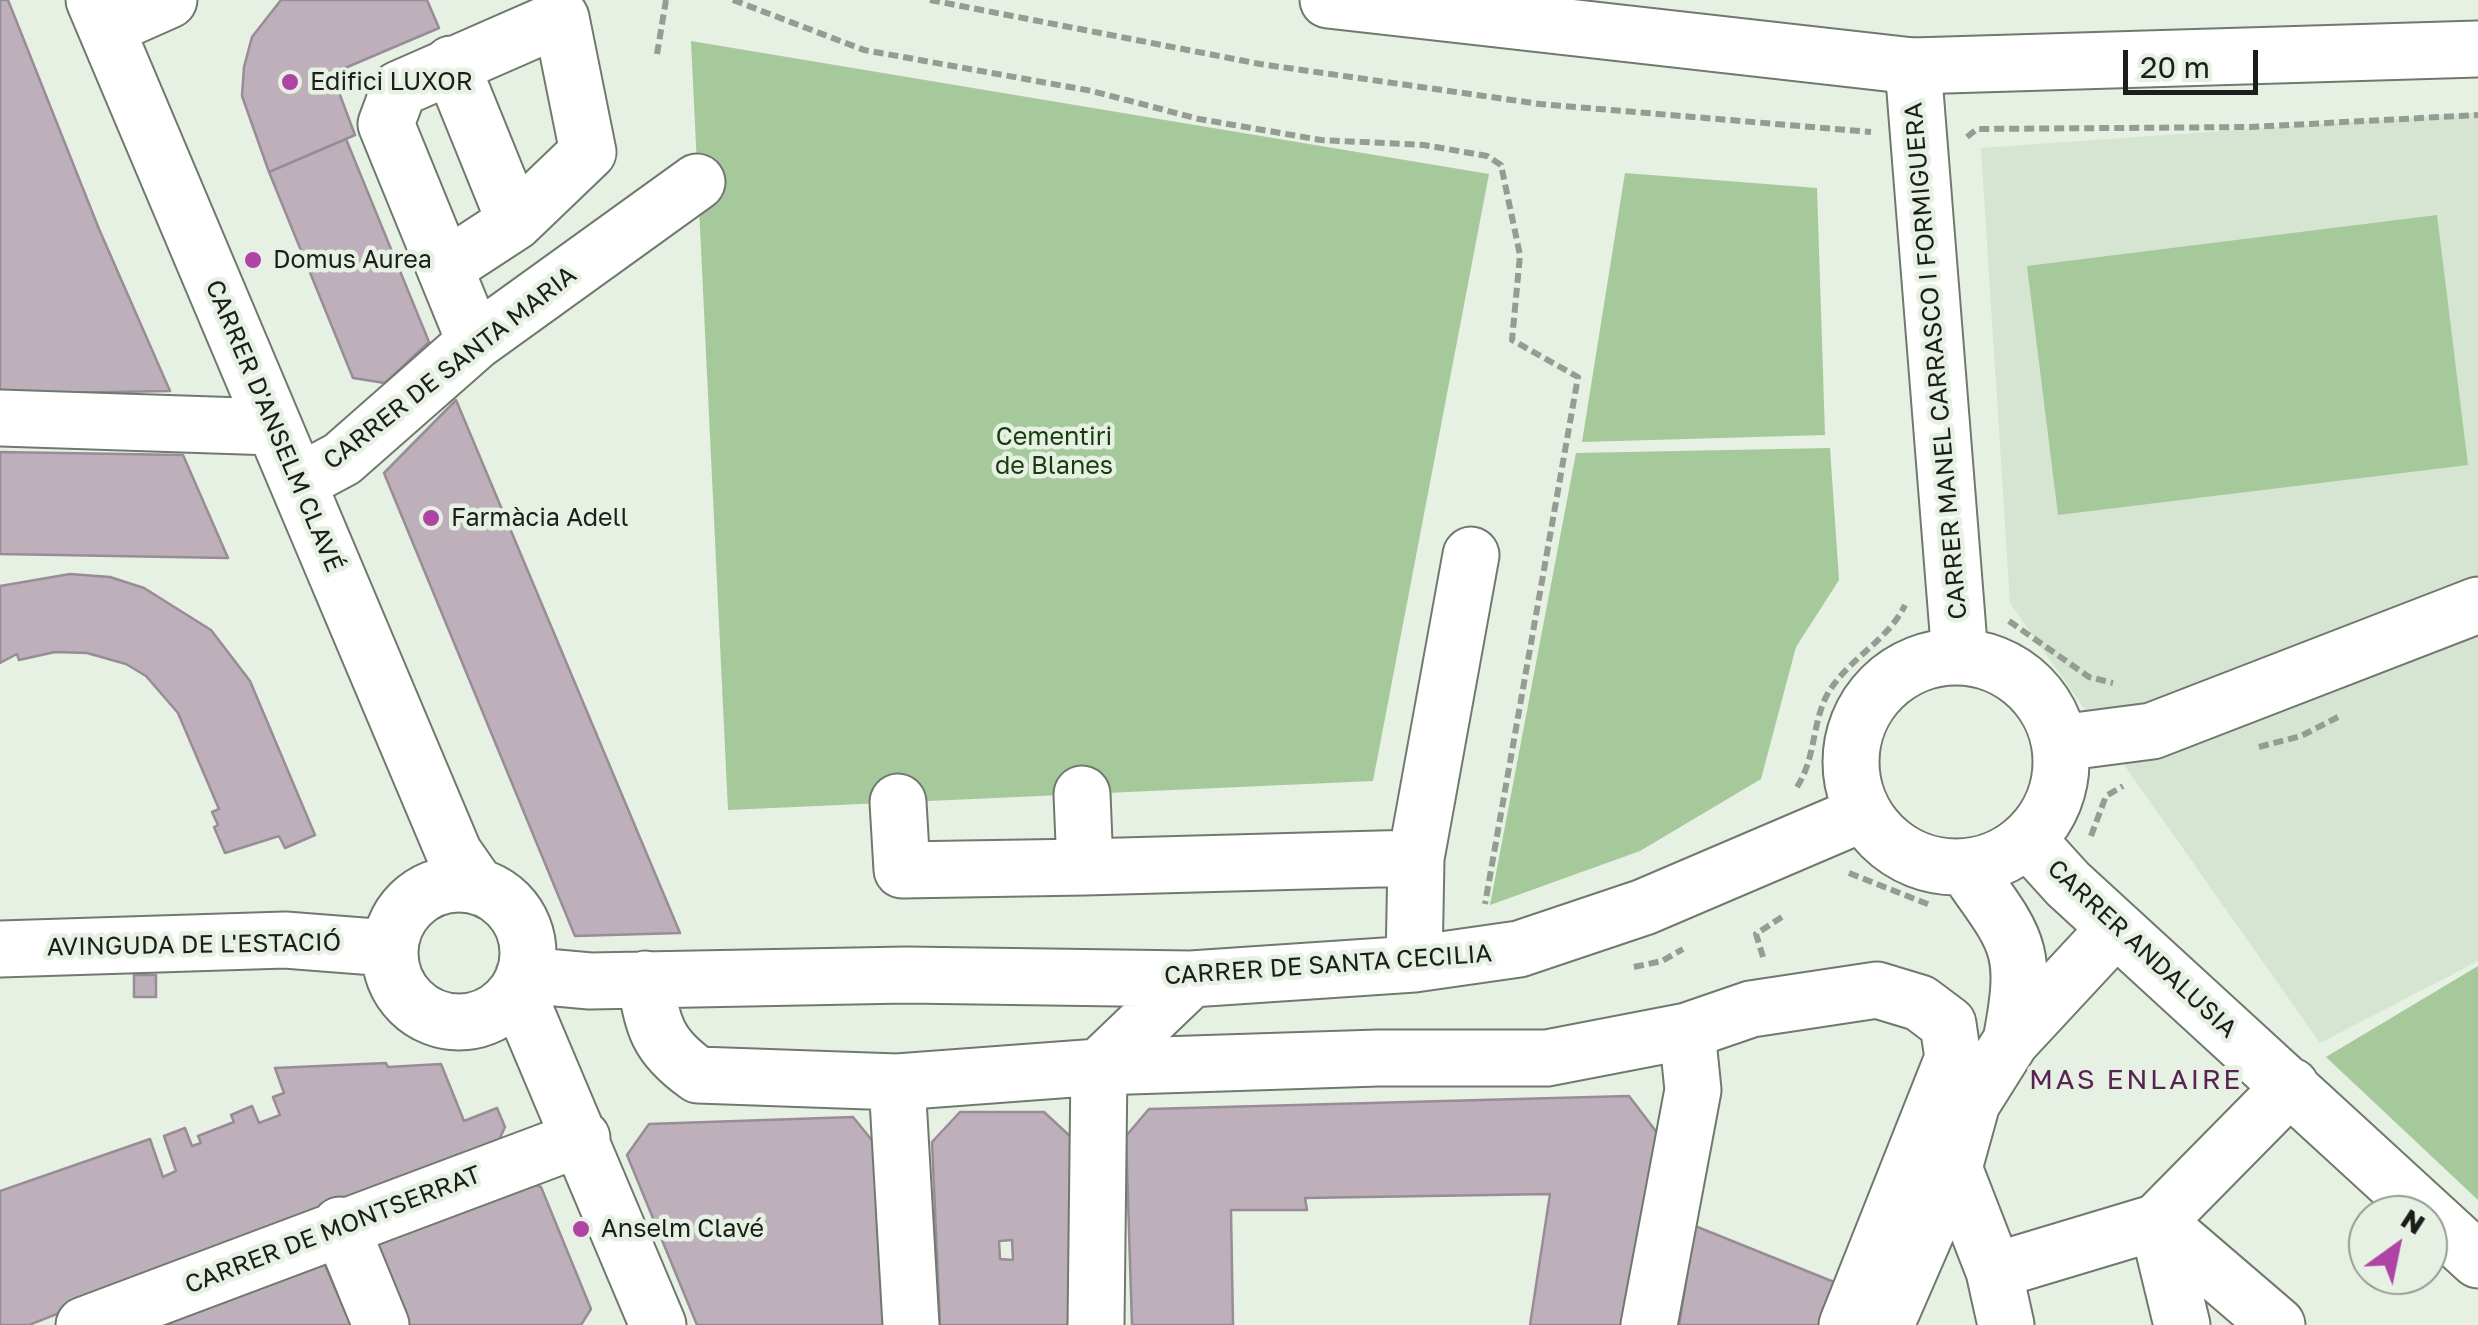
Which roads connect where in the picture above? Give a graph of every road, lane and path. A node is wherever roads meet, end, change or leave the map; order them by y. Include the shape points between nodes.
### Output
1 (170, 0) edge
2 (666, 0) edge
3 (733, 0) edge
4 (930, 0) edge
5 (1328, 0) edge
6 (561, 9) edge
7 (100, 14) edge
8 (498, 20) edge
9 (2468, 40) edge
10 (657, 54) dead end
11 (451, 64) junction
12 (1913, 66) junction
13 (2478, 115) edge
14 (1882, 139) dead end
15 (1958, 145) dead end
16 (698, 182) dead end
17 (515, 222) junction
18 (446, 267) junction
19 (476, 342) junction
20 (0, 418) edge
21 (274, 427) junction
22 (299, 482) junction
23 (1471, 555) dead end
24 (2478, 605) edge
25 (2002, 617) dead end
26 (1960, 657) junction
27 (2089, 677) dead end
28 (2060, 743) junction
29 (1082, 794) dead end
30 (898, 802) dead end
31 (1864, 813) junction
32 (2028, 840) junction
33 (1416, 858) junction
34 (1085, 867) junction
35 (1965, 867) junction
36 (455, 876) junction
37 (1482, 923) dead end
38 (2116, 928) junction
39 (388, 948) junction
40 (0, 949) edge
41 (1414, 964) junction
42 (645, 979) junction
43 (1192, 979) junction
44 (521, 983) junction
45 (1687, 1031) junction
46 (2011, 1041) junction
47 (1099, 1067) junction
48 (897, 1082) junction
49 (2291, 1086) junction
50 (582, 1138) junction
51 (1954, 1168) junction
52 (2158, 1222) junction
53 (340, 1225) junction
54 (2478, 1260) edge
55 (1994, 1271) junction
56 (84, 1325) edge
57 (381, 1325) edge
58 (658, 1325) edge
59 (911, 1325) edge
60 (1096, 1325) edge
61 (1650, 1325) edge
62 (1848, 1325) edge
63 (1886, 1325) edge
64 (2006, 1325) edge
65 (2182, 1325) edge
66 (2278, 1325) edge

1 - 7 street
2 - 10 path
3 - 37 path via 864,50 1092,90 1199,119 1321,140 1424,145 1487,156 1501,165 1520,255 1512,340 1578,376
4 - 14 path via 1279,67 1540,104 1865,128
5 - 12 street
6 - 8 street
6 - 17 street via 588,152
7 - 21 street, CARRER D'ANSELM CLAVÉ
8 - 11 street
9 - 12 street
11 - 17 street
11 - 18 street via 399,89 386,124
12 - 26 street, CARRER MANEL CARRASCO I FORMIGUERA
13 - 15 path via 2251,127 1976,130
16 - 19 street, CARRER DE SANTA MARIA
17 - 18 street
18 - 19 street
19 - 22 street, CARRER DE SANTA MARIA via 342,459
20 - 21 street
21 - 22 street, CARRER D'ANSELM CLAVÉ
22 - 36 street, CARRER D'ANSELM CLAVÉ
23 - 33 street
24 - 28 street via 2152,731
25 - 27 path
26 - 28 street via 1995,664 2029,686 2051,715
26 - 31 street via 1904,671 1866,708 1851,760
28 - 32 street via 2056,797
29 - 34 street
30 - 34 street via 902,870
31 - 35 street via 1912,858
31 - 41 street, CARRER DE SANTA CECILIA via 1644,907 1519,949
32 - 35 street via 2004,856
32 - 38 street, CARRER ANDALUSIA
33 - 34 street
33 - 41 street
35 - 46 street via 2016,940 2022,986
36 - 39 street via 413,900
36 - 44 street, CARRER D'ANSELM CLAVÉ via 497,895 524,929 528,950
38 - 46 street
38 - 49 street, CARRER ANDALUSIA
39 - 40 street, AVINGUDA DE L'ESTACIÓ via 285,940
39 - 44 street via 404,996 430,1016 462,1022 493,1013
41 - 43 street, CARRER DE SANTA CECILIA
42 - 43 street, CARRER DE SANTA CECILIA
42 - 44 street, CARRER DE SANTA CECILIA
42 - 48 street via 652,1026 672,1056 698,1075
43 - 47 street
44 - 50 street, CARRER D'ANSELM CLAVÉ
45 - 47 street via 1547,1058
45 - 61 street via 1693,1090
45 - 62 street via 1751,1009 1877,990 1920,1003 1948,1024 1953,1058
46 - 51 street via 1972,1103
47 - 48 street
47 - 60 street
48 - 59 street
49 - 52 street
49 - 54 street, CARRER ANDALUSIA
50 - 53 street, CARRER DE MONTSERRAT
50 - 58 street, CARRER D'ANSELM CLAVÉ
51 - 55 street
51 - 63 street
52 - 55 street
52 - 65 street
52 - 66 street
53 - 56 street, CARRER DE MONTSERRAT
53 - 57 street
55 - 64 street

